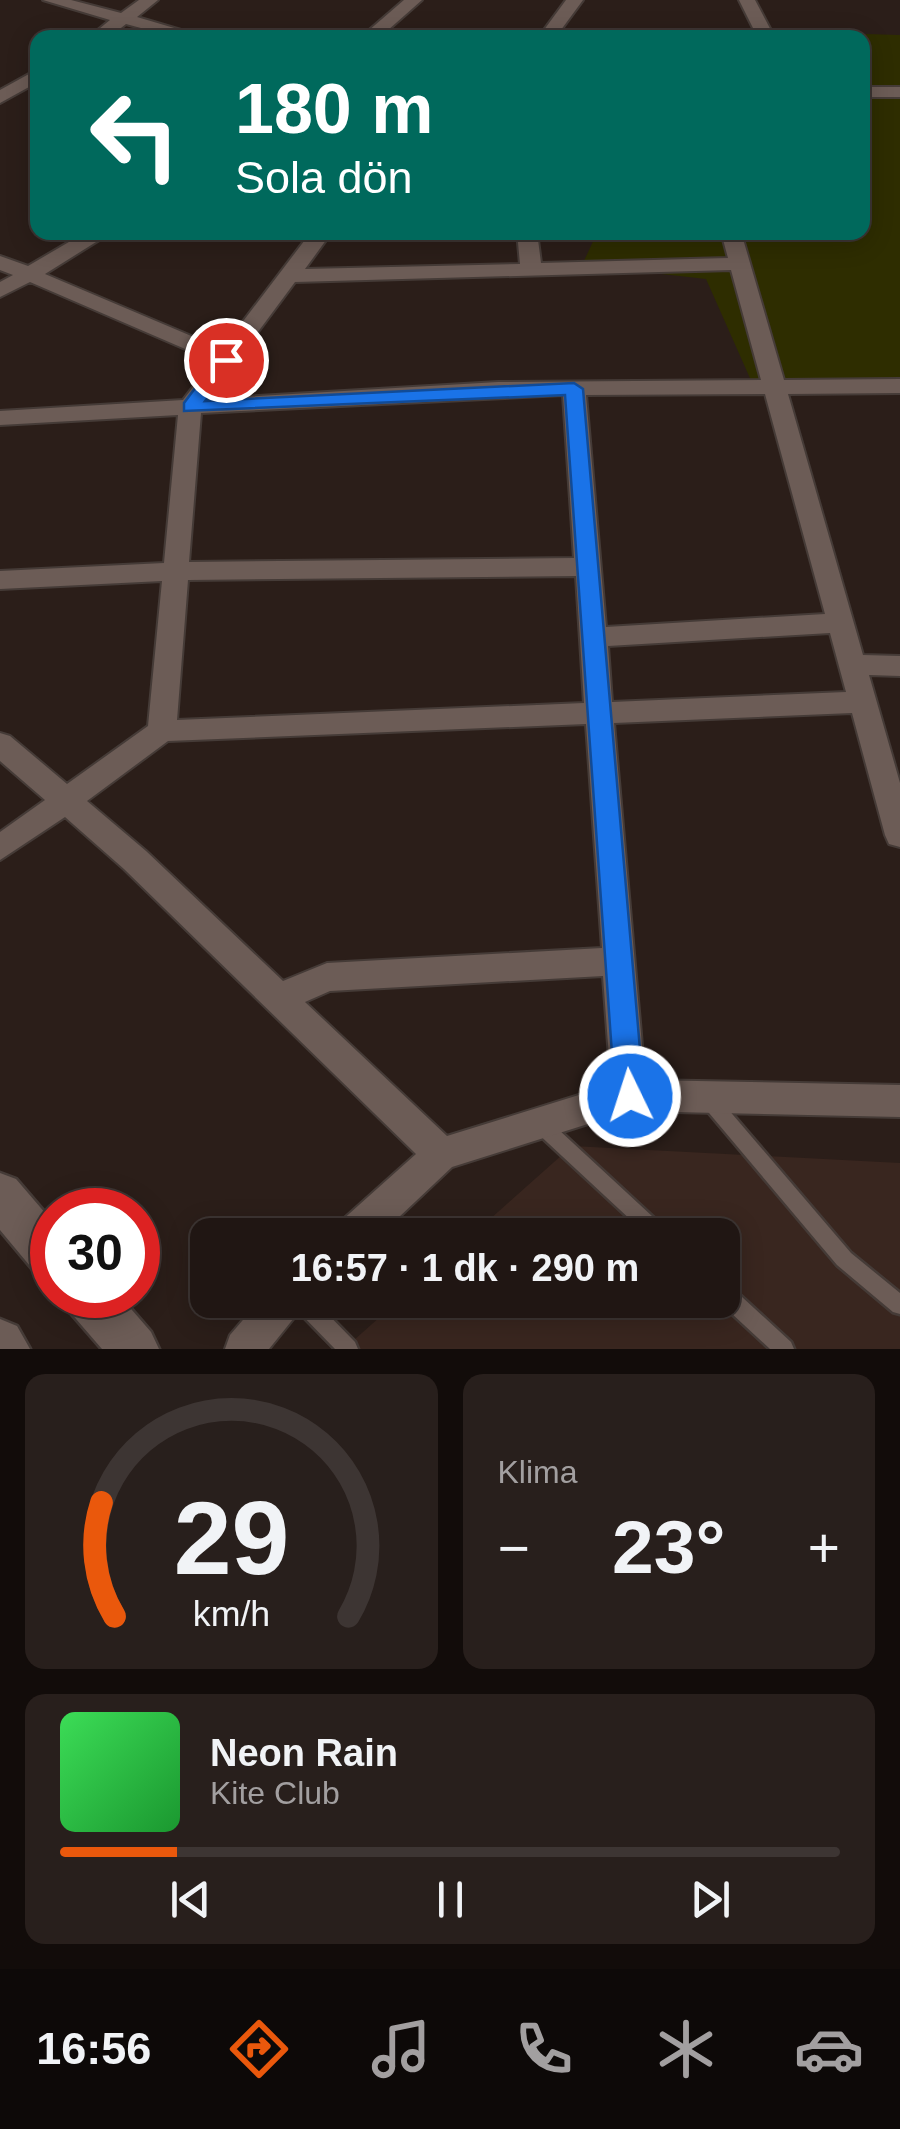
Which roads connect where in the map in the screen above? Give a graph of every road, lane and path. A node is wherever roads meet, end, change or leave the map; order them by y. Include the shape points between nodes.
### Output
1 (51, 0) edge
2 (150, 0) edge
3 (414, 0) edge
4 (575, 0) edge
5 (747, 0) edge
6 (125, 19) junction
7 (108, 30) edge
8 (168, 30) edge
9 (378, 30) edge
10 (552, 30) edge
11 (762, 30) edge
12 (30, 79) edge
13 (870, 92) edge
14 (900, 92) edge
15 (0, 98) edge
16 (88, 240) edge
17 (316, 240) edge
18 (528, 240) edge
19 (732, 240) edge
20 (0, 262) edge
21 (740, 264) junction
22 (531, 270) junction
23 (27, 276) junction
24 (288, 276) junction
25 (0, 291) edge
26 (226, 360) junction
27 (900, 386) edge
28 (774, 387) junction
29 (574, 389) junction
30 (190, 407) junction
31 (0, 418) edge
32 (588, 566) junction
33 (176, 571) junction
34 (0, 580) edge
35 (840, 623) junction
36 (594, 636) junction
37 (854, 665) junction
38 (900, 666) edge
39 (863, 702) junction
40 (599, 710) junction
41 (162, 731) junction
42 (0, 744) edge
43 (66, 801) junction
44 (900, 835) edge
45 (0, 848) edge
46 (619, 961) junction
47 (279, 998) junction
48 (630, 1096) junction
49 (706, 1097) junction
50 (900, 1101) edge
51 (540, 1123) junction
52 (442, 1154) junction
53 (0, 1196) edge
54 (372, 1218) edge
55 (642, 1218) edge
56 (30, 1231) edge
57 (900, 1305) edge
58 (740, 1309) edge
59 (107, 1318) edge
60 (270, 1318) edge
61 (318, 1318) edge
62 (134, 1349) edge
63 (244, 1349) edge
64 (348, 1349) edge
65 (784, 1349) edge

1 - 6 street
2 - 6 street
3 - 9 street
4 - 10 street
5 - 11 street
6 - 7 street
6 - 8 street
12 - 15 street
13 - 14 street
16 - 23 street
17 - 24 street
18 - 22 street
19 - 21 street
20 - 23 street
21 - 22 street
21 - 28 street
22 - 24 street
23 - 25 street
23 - 26 street
24 - 26 street
26 - 30 street
27 - 28 street
28 - 29 street
28 - 35 street
29 - 30 street
29 - 32 street
30 - 31 street
30 - 33 street
32 - 33 street
32 - 36 street
33 - 34 street
33 - 41 street
35 - 36 street
35 - 37 street
36 - 40 street
37 - 38 street
37 - 39 street
39 - 40 street
39 - 44 street
40 - 41 street
40 - 46 street
41 - 43 street
42 - 43 street
43 - 45 street
43 - 47 street
46 - 47 street via 327,977
46 - 48 street
47 - 52 street
48 - 49 street
48 - 51 street
49 - 50 street
49 - 57 lane via 844,1259
51 - 52 street
51 - 55 lane
52 - 54 street
53 - 56 street
58 - 65 lane
59 - 62 street
60 - 63 street
61 - 64 lane

